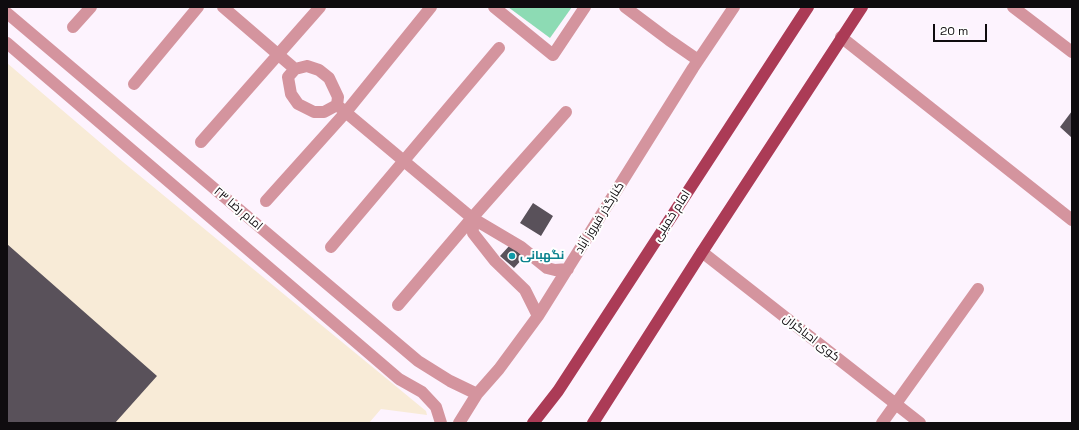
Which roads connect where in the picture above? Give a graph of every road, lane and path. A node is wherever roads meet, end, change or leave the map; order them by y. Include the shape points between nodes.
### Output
1 (90, 7) edge
2 (198, 7) edge
3 (223, 7) edge
4 (320, 7) edge
5 (431, 7) edge
6 (494, 7) edge
7 (585, 7) edge
8 (625, 7) edge
9 (734, 7) edge
10 (808, 7) edge
11 (862, 7) edge
12 (1013, 7) edge
13 (7, 13) edge
14 (73, 27) dead end
15 (841, 38) junction
16 (7, 43) edge
17 (499, 48) dead end
18 (1072, 52) edge
19 (278, 54) junction
20 (698, 60) junction
21 (295, 69) junction
22 (134, 84) dead end
23 (341, 108) junction
24 (566, 112) dead end
25 (201, 142) dead end
26 (404, 161) junction
27 (266, 201) dead end
28 (472, 218) junction
29 (1072, 220) edge
30 (331, 247) dead end
31 (702, 252) junction
32 (568, 269) junction
33 (978, 289) dead end
34 (398, 305) dead end
35 (538, 316) junction
36 (477, 394) junction
37 (895, 404) junction
38 (440, 423) edge
39 (459, 423) edge
40 (533, 423) edge
41 (593, 423) edge
42 (882, 423) edge
43 (920, 423) edge

1 - 14 street
2 - 22 street
3 - 19 street
4 - 19 street
5 - 23 street
6 - 7 street via 553,55
8 - 20 street
9 - 20 street, کنارگذر فیروز آباد
10 - 40 main road, امام خمینی via 562,384
11 - 15 main road
12 - 18 street
13 - 36 street, امام رضا ۲۳ via 418,361
15 - 29 street
15 - 31 main road
16 - 38 street, امام رضا ۲۳ via 399,379 422,392 436,407
17 - 26 street
19 - 21 street
19 - 25 street
20 - 32 street, کنارگذر فیروز آباد
21 - 23 street via 307,66 329,78
21 - 23 street via 288,77 288,85 290,94 298,104 314,112
23 - 26 street
23 - 27 street
24 - 28 street
26 - 28 street
26 - 30 street
28 - 32 street via 521,247 547,268
28 - 34 street
28 - 35 street via 473,233 494,261 526,290
31 - 37 street, کوی احیاگران
31 - 41 main road
32 - 35 street, کنارگذر فیروز آباد
33 - 37 street
35 - 36 street, کنارگذر فیروز آباد via 499,370
36 - 39 street, کنارگذر فیروز آباد
37 - 42 street
37 - 43 street, کوی احیاگران

